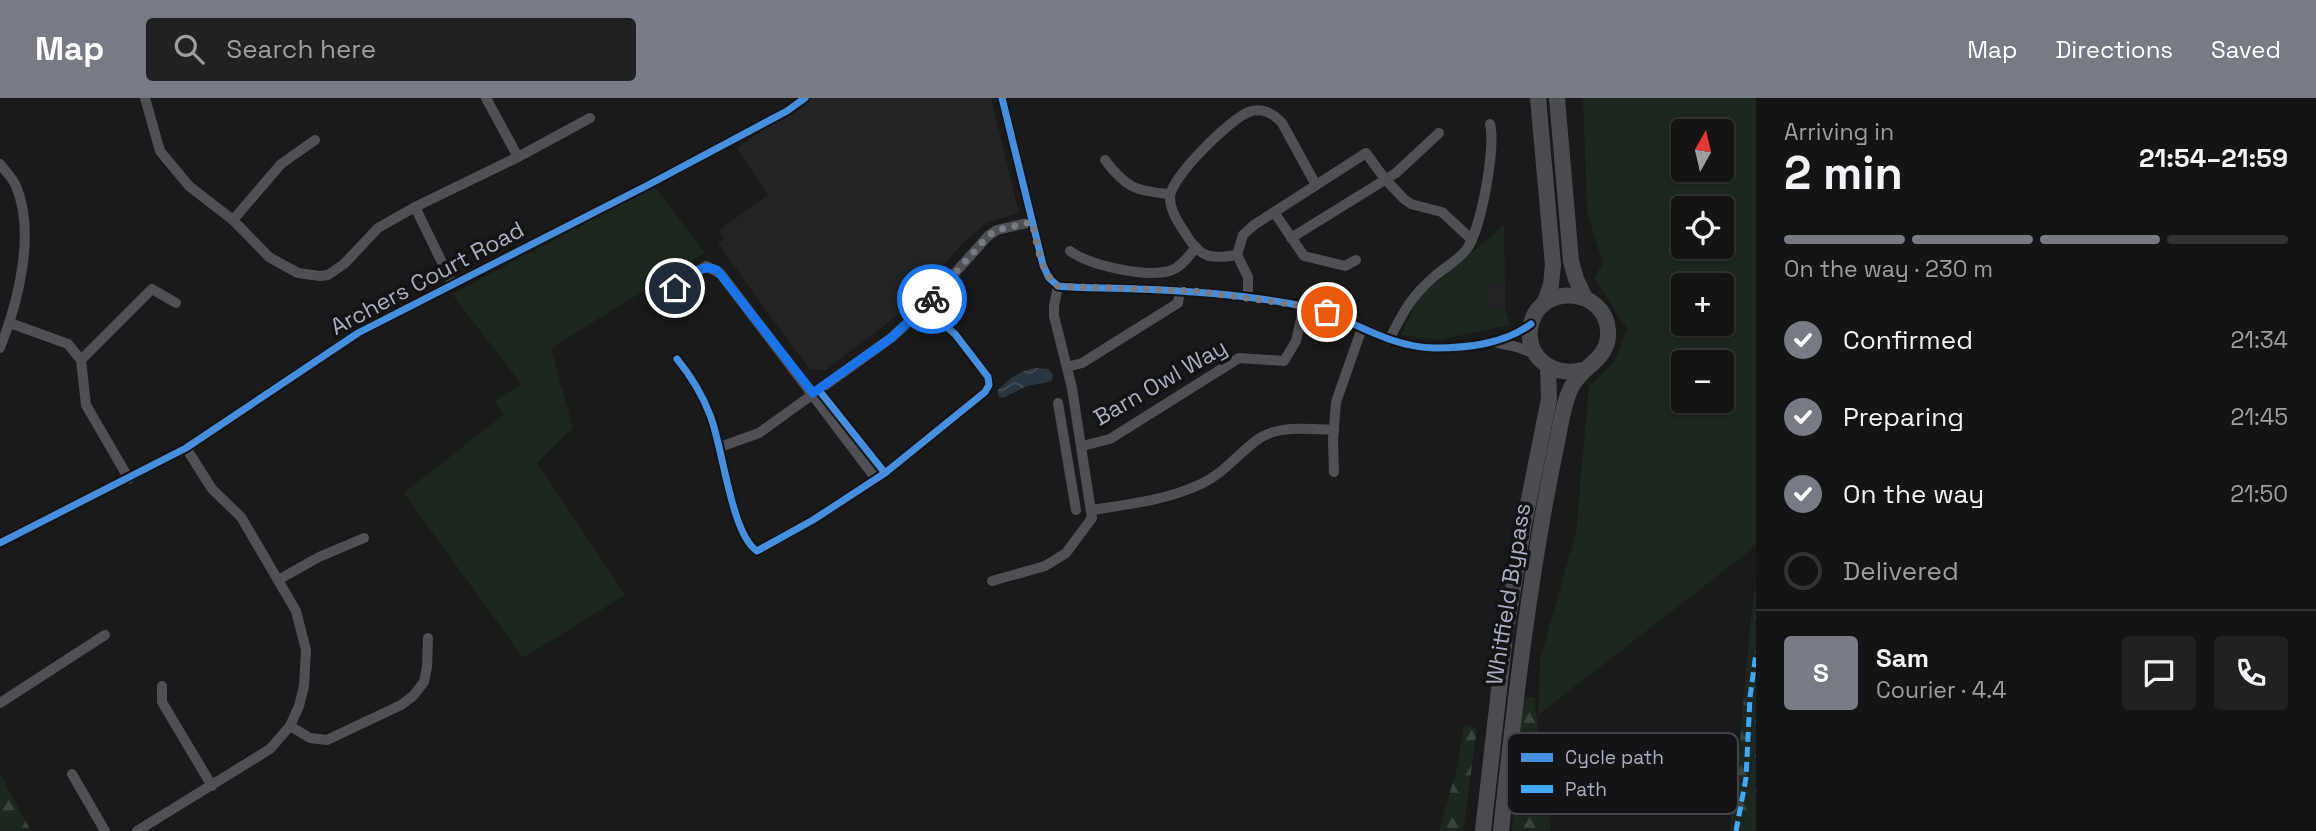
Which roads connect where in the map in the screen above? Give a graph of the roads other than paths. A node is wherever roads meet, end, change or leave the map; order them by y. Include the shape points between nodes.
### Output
1 (145, 98) edge
2 (486, 98) edge
3 (805, 98) edge
4 (1002, 98) edge
5 (1538, 98) edge
6 (1557, 98) edge
7 (590, 118) dead end
8 (1490, 124) dead end
9 (1439, 133) dead end
10 (315, 140) dead end
11 (518, 158) junction
12 (1105, 160) dead end
13 (0, 164) edge
14 (1385, 179) junction
15 (1316, 185) junction
16 (1169, 194) junction
17 (415, 207) junction
18 (1274, 212) junction
19 (233, 220) junction
20 (1032, 222) junction
21 (1291, 238) junction
22 (1471, 239) junction
23 (1196, 247) junction
24 (1070, 251) dead end
25 (1237, 255) junction
26 (1356, 260) dead end
27 (452, 283) junction
28 (1058, 286) junction
29 (675, 288) dead end
30 (1180, 290) junction
31 (1248, 298) junction
32 (1585, 298) junction
33 (176, 303) dead end
34 (1544, 304) junction
35 (1304, 306) junction
36 (924, 308) junction
37 (10, 323) junction
38 (1531, 324) junction
39 (1362, 328) junction
40 (1390, 340) junction
41 (1489, 343) junction
42 (0, 348) edge
43 (1536, 354) junction
44 (677, 359) dead end
45 (80, 360) junction
46 (1548, 366) junction
47 (1067, 367) junction
48 (1583, 370) junction
49 (813, 393) junction
50 (1058, 402) dead end
51 (1077, 417) junction
52 (1060, 420) junction
53 (1334, 430) junction
54 (1082, 446) junction
55 (720, 447) junction
56 (186, 448) junction
57 (1334, 472) dead end
58 (129, 478) junction
59 (876, 479) junction
60 (1087, 482) junction
61 (1072, 485) junction
62 (1076, 510) dead end
63 (1092, 514) junction
64 (364, 538) dead end
65 (0, 542) edge
66 (278, 580) junction
67 (992, 581) dead end
68 (105, 635) dead end
69 (428, 638) dead end
70 (162, 687) dead end
71 (0, 703) edge
72 (290, 726) junction
73 (1512, 733) edge
74 (72, 774) dead end
75 (1507, 776) edge
76 (212, 786) junction
77 (105, 831) edge
78 (136, 831) edge
79 (1483, 831) edge
80 (1501, 831) edge

1 - 19 street via 160,151 189,186
2 - 11 street
3 - 27 street, Archers Court Road via 648,185
4 - 20 street
5 - 34 highway via 1553,265
6 - 32 highway via 1571,261
7 - 11 street
8 - 22 street via 1493,136 1483,207
9 - 14 street
10 - 19 street via 281,164
11 - 17 street
12 - 16 street via 1135,190
13 - 37 street via 16,184 23,211 25,247
14 - 15 street via 1366,153
14 - 21 street
14 - 22 street via 1411,204 1443,212
15 - 16 street via 1282,124 1258,110 1241,116 1212,141 1186,166
15 - 18 street
16 - 23 street via 1171,208
17 - 19 street via 377,228 344,264 320,276 298,273 269,257
17 - 27 street
18 - 21 street
18 - 25 street via 1247,230
20 - 28 street via 1043,265
20 - 36 street via 988,236
21 - 26 street via 1301,254 1310,258 1345,266
22 - 40 street via 1468,248 1406,305
23 - 24 street via 1173,270 1158,272 1098,265
23 - 25 street via 1206,256
25 - 31 street via 1248,277
27 - 56 street, Archers Court Road via 359,332
28 - 30 street
28 - 47 street via 1054,316
29 - 49 street via 700,268 717,270
30 - 31 street
30 - 47 street via 1178,303 1082,363
31 - 35 street
32 - 34 highway via 1563,295
32 - 48 highway via 1601,311 1608,331 1604,352
33 - 45 street via 152,289
34 - 38 highway
35 - 39 street
35 - 54 street, Barn Owl Way via 1296,341 1284,361 1239,358 1111,439
36 - 49 street via 891,338
36 - 59 street via 955,334 988,377 989,385
37 - 42 street
37 - 45 street via 68,344
38 - 41 street via 1513,336
38 - 43 highway
39 - 40 street
39 - 53 street via 1336,402
40 - 41 street via 1436,348
41 - 43 street
43 - 46 highway
44 - 55 street via 702,396
45 - 58 street via 86,405
46 - 48 highway via 1565,373
46 - 79 highway, Whitfield Bypass via 1549,399 1510,603
47 - 51 street
48 - 73 highway, Whitfield Bypass via 1565,403 1540,527
49 - 55 street via 759,433
49 - 59 street
50 - 52 street
51 - 52 street
51 - 54 street
52 - 61 street
53 - 57 street
53 - 63 street via 1271,433 1201,485
54 - 60 street
55 - 59 street via 739,524 749,546 757,551
56 - 58 street, Archers Court Road
56 - 66 street via 212,489 241,517
58 - 65 street, Archers Court Road
60 - 61 street
60 - 63 street
61 - 62 street
63 - 67 street via 1066,554 1045,566
64 - 66 street
66 - 72 street via 296,611 306,650 304,686
68 - 71 street
69 - 72 street via 424,682 401,705 327,740 310,738
70 - 76 street via 162,702
72 - 76 street via 270,749
74 - 77 street
75 - 80 highway, Whitfield Bypass
76 - 78 street

